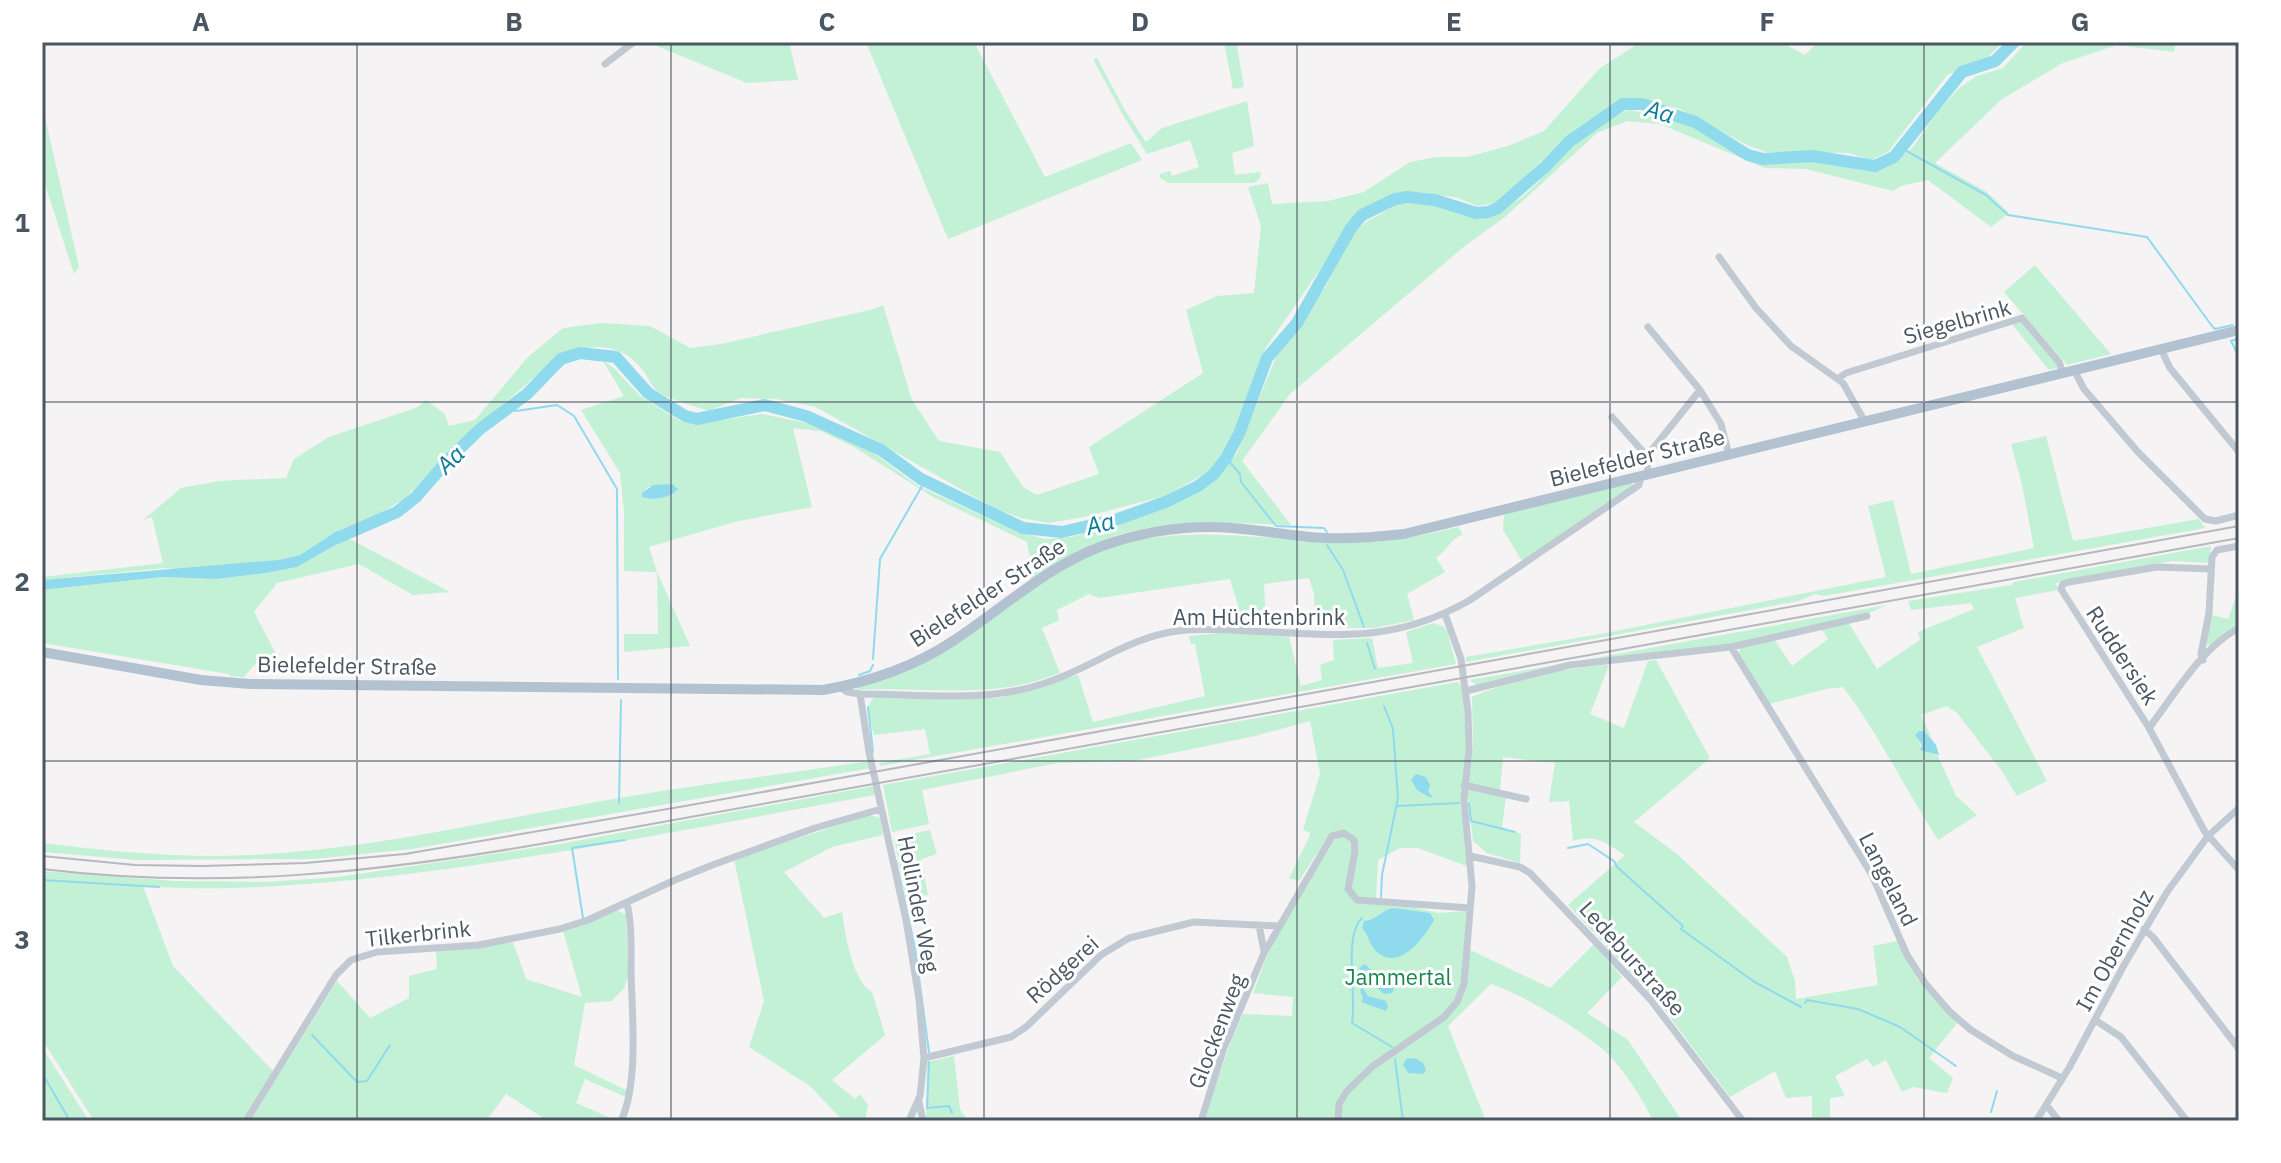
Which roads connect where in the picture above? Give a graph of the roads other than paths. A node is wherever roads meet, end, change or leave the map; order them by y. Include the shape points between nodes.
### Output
1 (634, 42) edge
2 (605, 64) dead end
3 (1719, 257) dead end
4 (1648, 327) dead end
5 (2239, 330) edge
6 (2161, 349) junction
7 (2068, 372) junction
8 (1839, 378) junction
9 (1700, 390) junction
10 (1612, 417) dead end
11 (1865, 422) junction
12 (2239, 452) edge
13 (1729, 455) junction
14 (1647, 456) junction
15 (1644, 476) junction
16 (2239, 515) edge
17 (2239, 546) edge
18 (2211, 569) junction
19 (1445, 614) junction
20 (1867, 616) dead end
21 (2239, 628) edge
22 (1731, 647) junction
23 (42, 652) edge
24 (2203, 660) junction
25 (840, 687) junction
26 (1466, 691) junction
27 (860, 694) junction
28 (2149, 728) junction
29 (1464, 785) junction
30 (1526, 799) dead end
31 (2239, 808) edge
32 (881, 809) junction
33 (2208, 836) junction
34 (1470, 856) junction
35 (2239, 870) edge
36 (627, 903) junction
37 (1470, 908) junction
38 (1259, 925) junction
39 (1278, 926) junction
40 (2144, 929) junction
41 (1264, 953) junction
42 (2095, 1020) junction
43 (2239, 1049) edge
44 (924, 1058) junction
45 (2062, 1078) junction
46 (919, 1102) junction
47 (2047, 1106) junction
48 (246, 1121) edge
49 (621, 1121) edge
50 (909, 1121) edge
51 (923, 1121) edge
52 (1201, 1121) edge
53 (1338, 1121) edge
54 (1743, 1121) edge
55 (2036, 1121) edge
56 (2059, 1121) edge
57 (2187, 1121) edge

1 - 2 street
3 - 8 street via 1791,346
4 - 9 street
5 - 6 main road, Bielefelder Straße
6 - 7 main road, Bielefelder Straße
6 - 12 street via 2170,368
7 - 8 street, Siegelbrink via 2022,318
7 - 11 main road, Bielefelder Straße
7 - 16 street, Siegelbrink via 2205,519
8 - 11 street
9 - 13 street via 1718,419
9 - 14 street
10 - 14 street
11 - 13 main road, Bielefelder Straße
13 - 15 main road, Bielefelder Straße
14 - 15 street
15 - 19 street, Am Hüchtenbrink via 1639,485
15 - 25 main road, Bielefelder Straße via 1381,537 1324,538 1213,527 1125,539 1060,566 924,658
17 - 18 street via 2217,550
18 - 24 street
18 - 28 street, Ruddersiek via 2157,567 2061,586
19 - 26 street
19 - 27 street, Am Hüchtenbrink via 1372,634 1179,631 1149,637 1059,678 1016,691
20 - 22 street
21 - 24 street
22 - 26 street via 1570,665
22 - 45 street, Langeland via 1872,875 1925,983 1971,1030
23 - 25 main road, Bielefelder Straße via 250,684 792,691
24 - 28 street
25 - 27 street, Am Hüchtenbrink
26 - 29 street via 1469,750
27 - 32 street, Hollinder Weg
28 - 33 street, Ruddersiek
29 - 30 street
29 - 34 street
31 - 33 street, Im Obernholz
32 - 36 street, Tilkerbrink via 773,843
32 - 44 street, Hollinder Weg via 913,962
33 - 35 street, Ruddersiek
33 - 40 street, Im Obernholz
34 - 37 street
34 - 54 street, Ledeburstraße via 1530,873 1656,1007
36 - 48 street, Tilkerbrink via 526,937 377,952 351,960 336,975
36 - 49 street via 632,1068 629,1103
37 - 39 street, Glockenweg via 1357,900 1348,884 1355,844 1341,833 1328,840
37 - 53 street via 1464,984 1457,1002 1360,1078 1342,1098
38 - 39 street, Rödgerei
38 - 41 street, Glockenweg
38 - 44 street, Rödgerei via 1194,922 1129,938 1101,955 1011,1037
39 - 41 street, Glockenweg
40 - 42 street, Im Obernholz
40 - 43 street
41 - 52 street, Glockenweg via 1224,1048
42 - 45 street, Im Obernholz
42 - 57 street via 2121,1037
44 - 46 street, Hollinder Weg
45 - 47 street, Im Obernholz
46 - 50 street, Hollinder Weg
46 - 51 street
47 - 55 street, Im Obernholz
47 - 56 street

